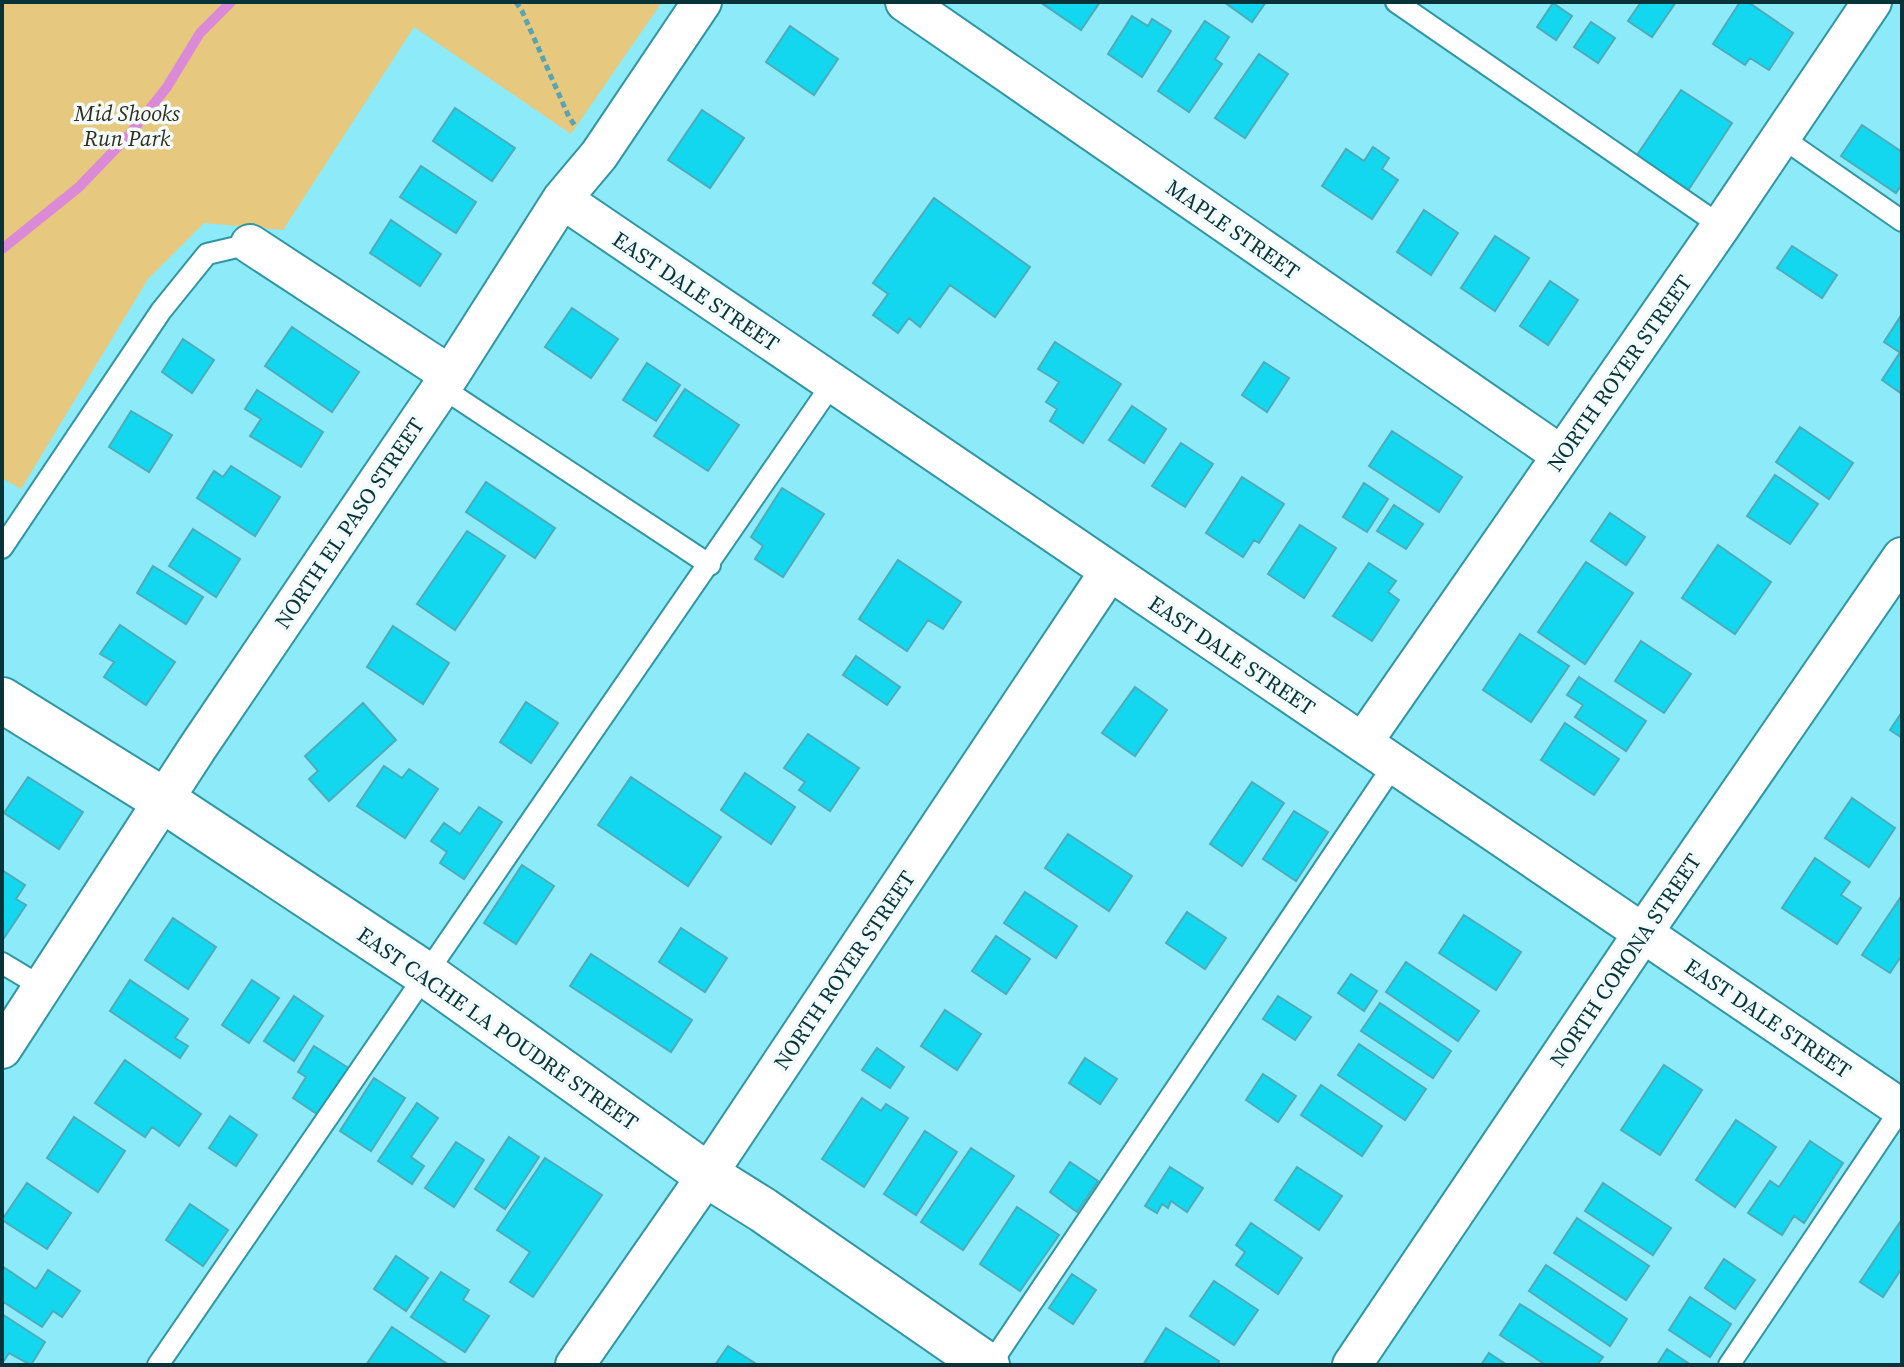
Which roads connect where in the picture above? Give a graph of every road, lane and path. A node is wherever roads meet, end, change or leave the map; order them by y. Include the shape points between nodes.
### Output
1 (516, 2) edge
2 (702, 2) edge
3 (905, 2) edge
4 (1396, 2) edge
5 (1872, 2) edge
6 (1781, 137) junction
7 (599, 155) junction
8 (562, 199) junction
9 (1902, 221) edge
10 (1721, 226) junction
11 (250, 244) joint
12 (446, 381) junction
13 (832, 384) junction
14 (1561, 455) junction
15 (2, 548) edge
16 (1902, 557) edge
17 (710, 565) junction
18 (1109, 572) junction
19 (2, 700) edge
20 (1363, 742) junction
21 (1393, 766) junction
22 (163, 800) junction
23 (1643, 933) junction
24 (2, 963) edge
25 (424, 973) junction
26 (42, 987) junction
27 (2, 1049) edge
28 (1902, 1108) edge
29 (707, 1175) junction
30 (158, 1365) edge
31 (575, 1365) edge
32 (988, 1365) edge
33 (1352, 1365) edge
34 (1729, 1365) edge

1 - 7 path via 569,117
2 - 7 street, NORTH EL PASO STREET
3 - 14 street, MAPLE STREET
4 - 10 lane
5 - 6 street, NORTH ROYER STREET
6 - 9 lane
6 - 10 street, NORTH ROYER STREET
7 - 8 street, NORTH EL PASO STREET
8 - 12 street, NORTH EL PASO STREET
8 - 13 street, EAST DALE STREET
10 - 14 street, NORTH ROYER STREET
11 - 12 street
11 - 15 lane via 207,254 161,311
12 - 17 lane
12 - 22 street, NORTH EL PASO STREET
13 - 17 lane
13 - 18 street, EAST DALE STREET
14 - 20 street, NORTH ROYER STREET
16 - 23 street, NORTH CORONA STREET
17 - 25 lane
18 - 20 street, EAST DALE STREET
18 - 29 street, NORTH ROYER STREET
19 - 22 street, EAST CACHE LA POUDRE STREET
20 - 21 street, EAST DALE STREET
21 - 23 street, EAST DALE STREET
21 - 32 lane
22 - 25 street, EAST CACHE LA POUDRE STREET
22 - 26 street, NORTH EL PASO STREET
23 - 28 street, EAST DALE STREET
23 - 33 street, NORTH CORONA STREET
24 - 26 lane
25 - 29 street, EAST CACHE LA POUDRE STREET
25 - 30 lane
26 - 27 street, NORTH EL PASO STREET
28 - 34 lane
29 - 31 street, NORTH ROYER STREET
29 - 32 street, EAST CACHE LA POUDRE STREET

